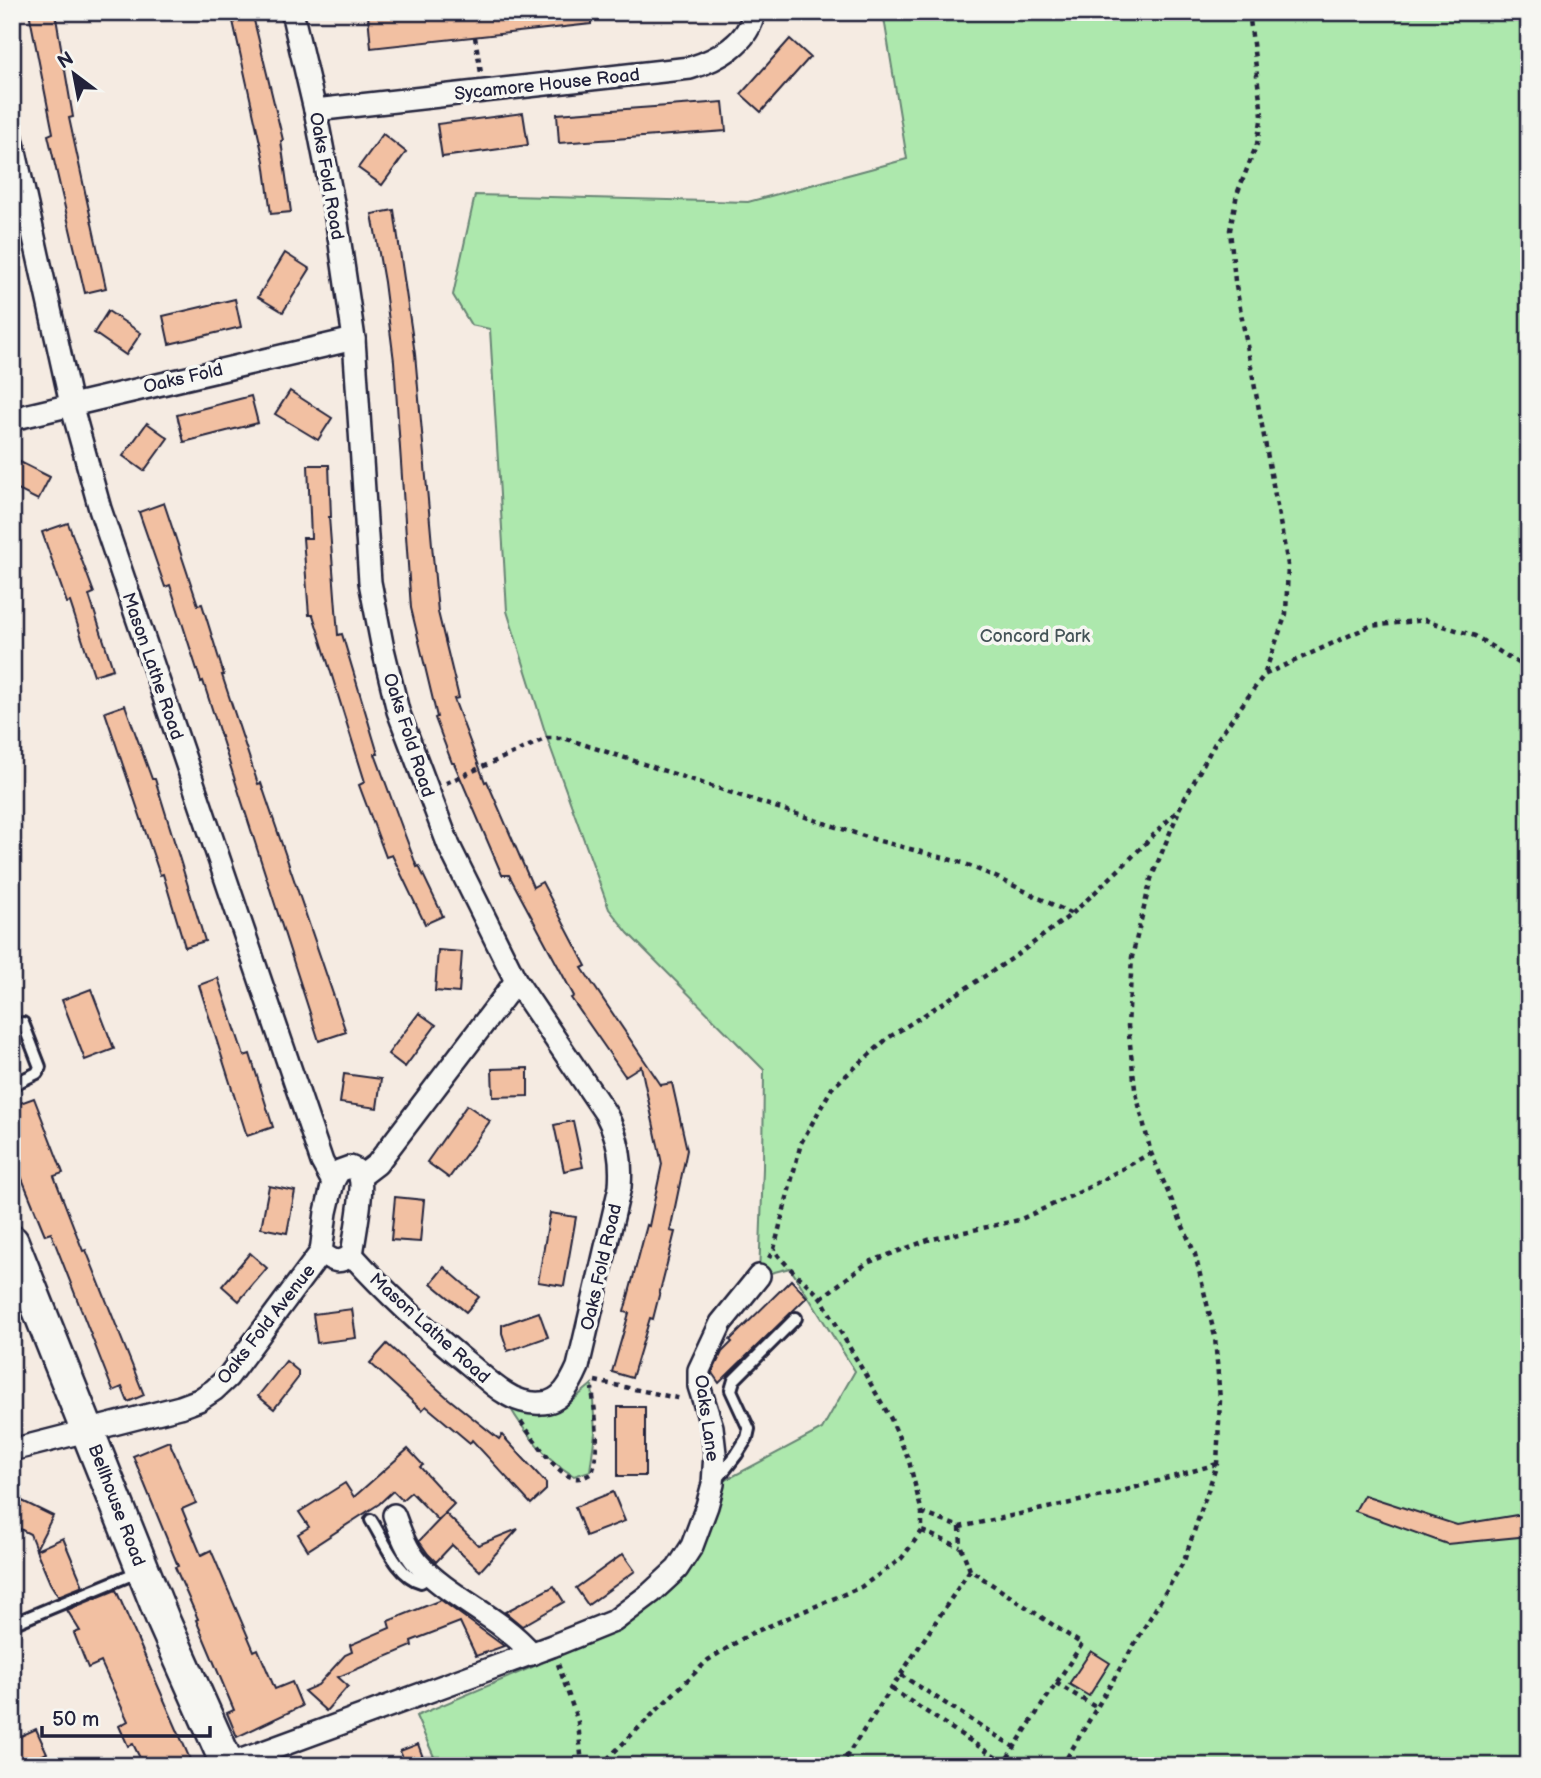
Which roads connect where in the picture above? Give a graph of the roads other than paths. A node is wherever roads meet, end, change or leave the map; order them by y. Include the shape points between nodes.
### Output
1 (292, 12) edge
2 (754, 12) edge
3 (315, 110) junction
4 (12, 138) edge
5 (354, 339) junction
6 (71, 404) junction
7 (12, 419) edge
8 (516, 981) junction
9 (23, 1023) dead end
10 (12, 1085) edge
11 (360, 1177) junction
12 (333, 1182) junction
13 (12, 1242) edge
14 (321, 1252) junction
15 (352, 1255) junction
16 (759, 1276) road end
17 (796, 1318) dead end
18 (552, 1401) joint
19 (89, 1432) junction
20 (12, 1450) edge
21 (712, 1488) junction
22 (394, 1515) dead end
23 (371, 1520) dead end
24 (143, 1570) junction
25 (431, 1576) junction
26 (12, 1624) edge
27 (542, 1650) junction
28 (228, 1765) edge

1 - 3 street, Oaks Fold Road
2 - 3 street, Sycamore House Road via 745,35 734,46 690,68
3 - 5 street, Oaks Fold Road
4 - 6 street, Mason Lathe Road
5 - 6 street, Oaks Fold
5 - 8 street, Oaks Fold Road via 370,582 398,712 449,846
6 - 7 street, Oaks Fold
6 - 12 street, Mason Lathe Road via 144,642 322,1162
8 - 11 street via 377,1164
8 - 18 street, Oaks Fold Road via 606,1114 615,1131 621,1167 578,1367 569,1386
9 - 10 lane via 40,1067
11 - 12 street via 349,1167
11 - 15 street
12 - 14 street, Oaks Fold Avenue
13 - 19 main road, Bellhouse Road
14 - 15 street, Oaks Fold Avenue via 331,1261 342,1262
14 - 19 street, Oaks Fold Avenue via 214,1390 180,1407
15 - 18 street, Mason Lathe Road via 447,1347 505,1394 524,1401
16 - 21 street, Oaks Lane via 721,1323 699,1370 715,1453
17 - 21 lane via 733,1380 731,1390 749,1429
19 - 20 street, Oaks Fold Avenue
19 - 24 main road, Bellhouse Road
21 - 27 street, Oaks Lane via 692,1546 677,1569 614,1621
22 - 25 street via 406,1544
23 - 25 lane via 411,1580 421,1582
24 - 26 lane
24 - 28 main road, Bellhouse Road
25 - 27 street
27 - 28 street, Oaks Lane

